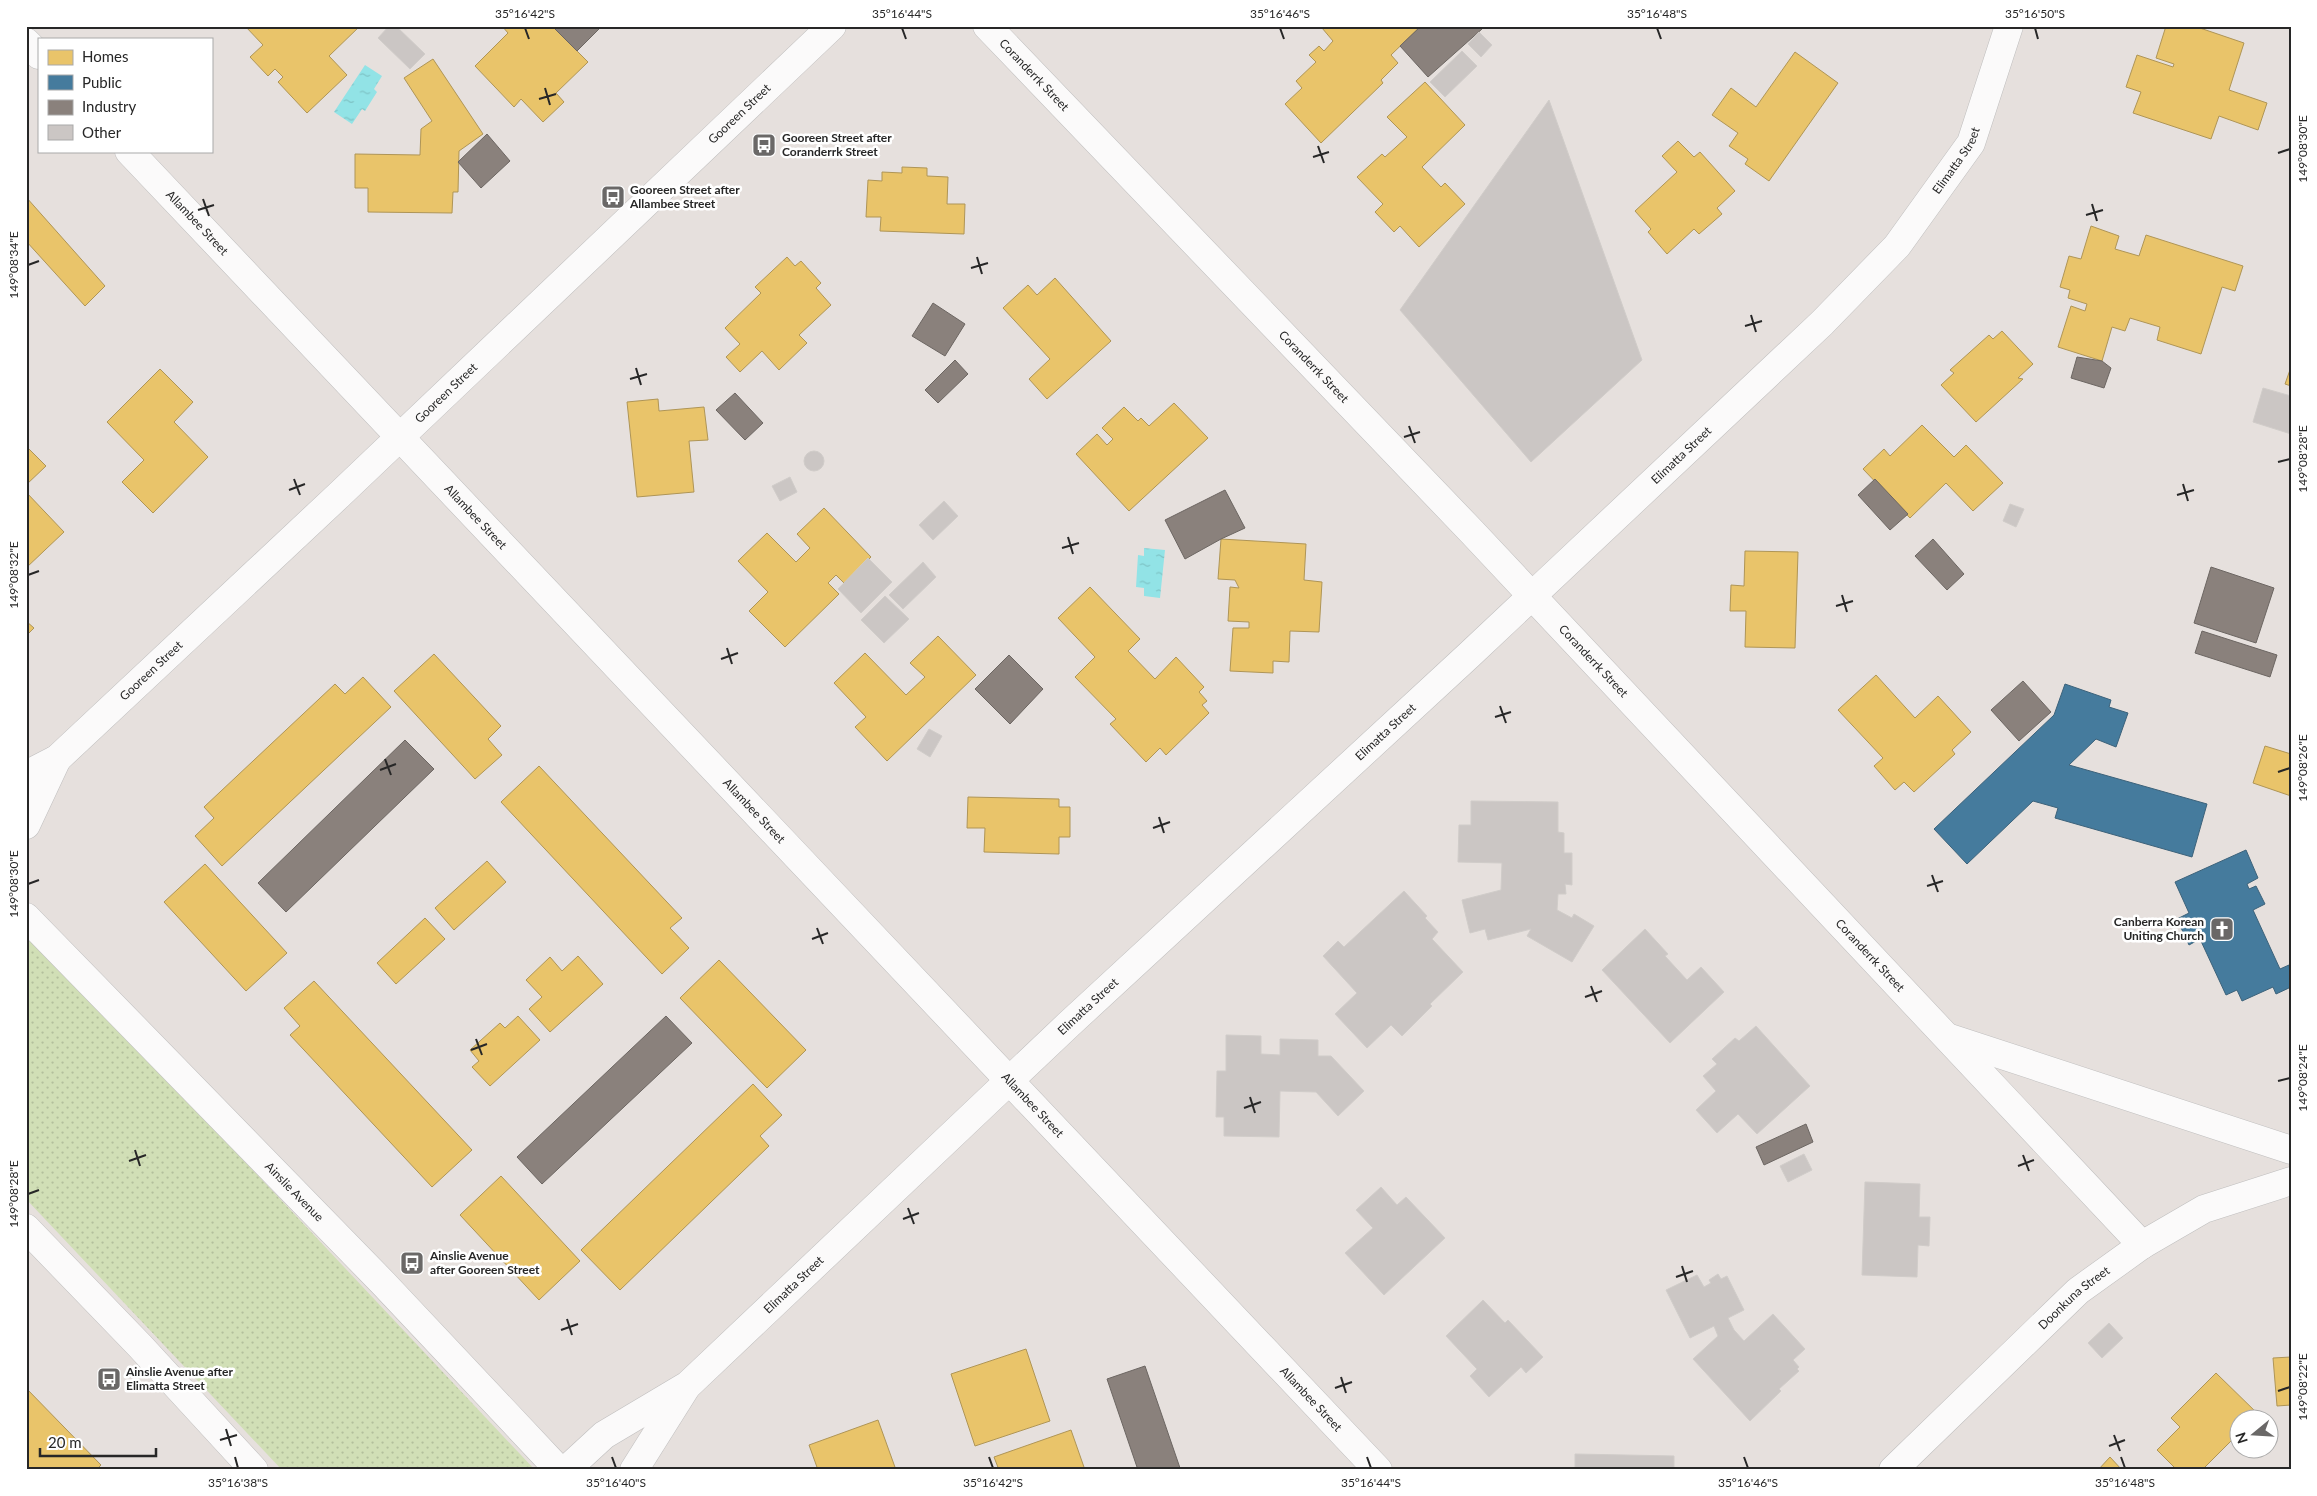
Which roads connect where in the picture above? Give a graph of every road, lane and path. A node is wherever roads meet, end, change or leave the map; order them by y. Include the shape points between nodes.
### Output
1 (832, 26) edge
2 (987, 26) edge
3 (2009, 26) edge
4 (26, 42) edge
5 (38, 55) edge
6 (130, 152) edge
7 (400, 437) junction
8 (1532, 596) junction
9 (57, 759) junction
10 (26, 775) edge
11 (26, 825) edge
12 (26, 917) edge
13 (1946, 1036) junction
14 (1009, 1080) junction
15 (2291, 1150) edge
16 (2291, 1181) edge
17 (26, 1228) edge
18 (2142, 1245) junction
19 (688, 1385) junction
20 (254, 1470) edge
21 (558, 1470) edge
22 (566, 1470) edge
23 (634, 1470) edge
24 (1378, 1470) edge
25 (1893, 1470) edge

1 - 7 street, Gooreen Street
2 - 8 street, Coranderrk Street
3 - 8 street, Elimatta Street via 1971,143 1897,246 1822,323
4 - 5 street
6 - 7 street, Allambee Street
7 - 9 street, Gooreen Street
7 - 14 street, Allambee Street
8 - 13 street, Coranderrk Street
8 - 14 street, Elimatta Street
9 - 10 street, Gooreen Street
9 - 11 street, Gooreen Street
12 - 21 street, Ainslie Avenue via 384,1284
13 - 15 street, Coranderrk Street
13 - 18 street
14 - 19 street, Elimatta Street
14 - 24 street, Allambee Street
16 - 18 street, Doonkuna Street via 2204,1209
17 - 20 street
18 - 25 street, Doonkuna Street via 2078,1291
19 - 22 street, Elimatta Street via 604,1435
19 - 23 street, Elimatta Street

